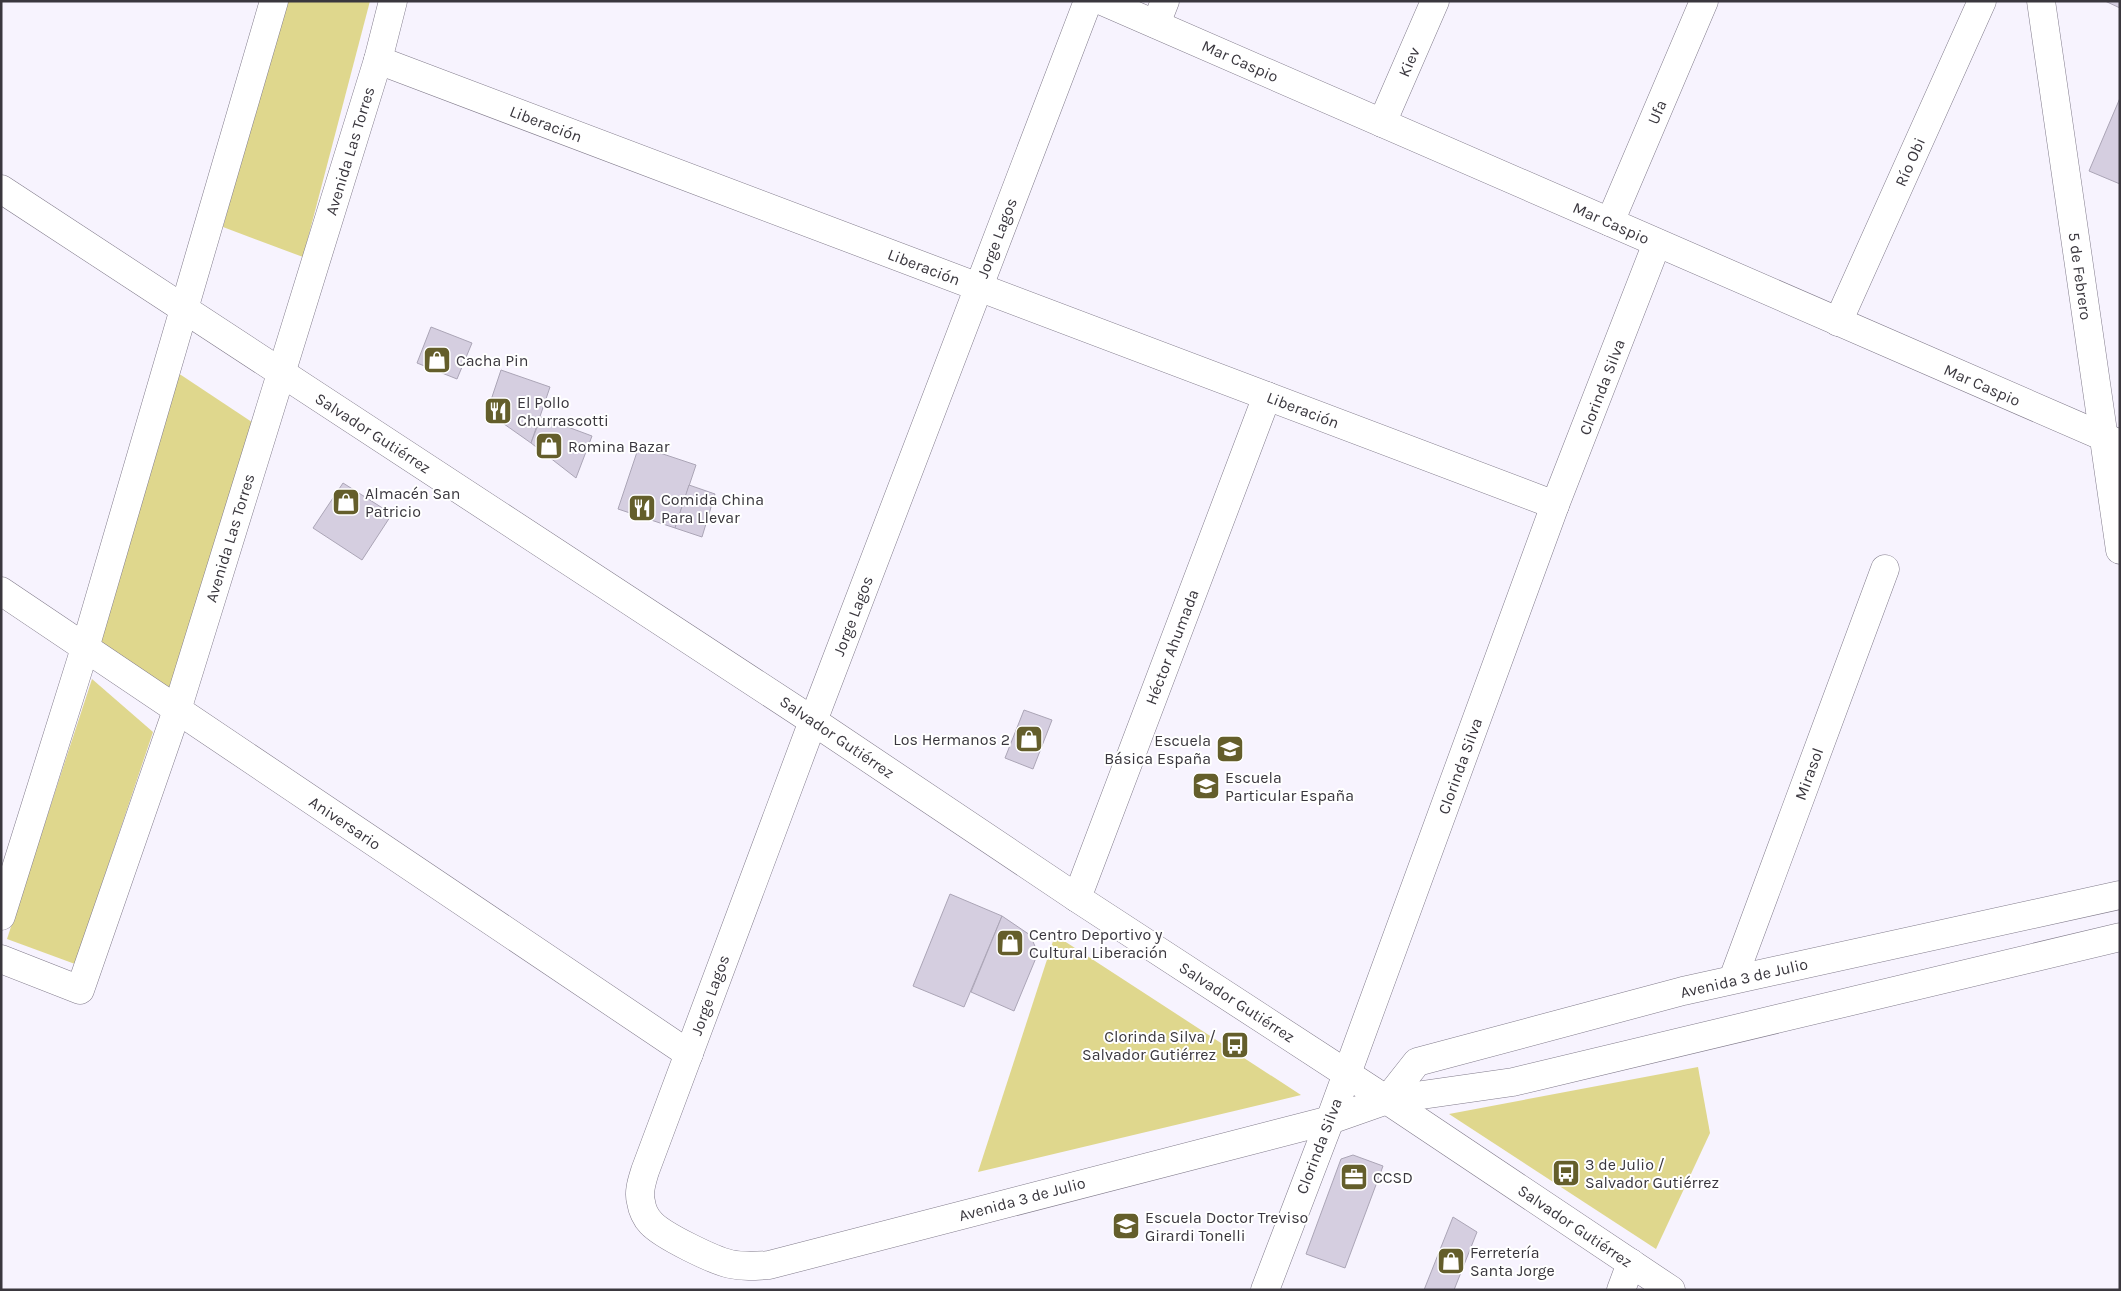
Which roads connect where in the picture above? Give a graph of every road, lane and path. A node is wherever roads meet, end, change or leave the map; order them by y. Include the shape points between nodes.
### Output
1 (274, 1) edge
2 (393, 1) edge
3 (1088, 1) edge
4 (1102, 1) edge
5 (1435, 1) edge
6 (1704, 1) edge
7 (1982, 1) edge
8 (2041, 1) edge
9 (1160, 13) edge
10 (378, 60) junction
11 (1382, 123) junction
12 (1, 188) edge
13 (1610, 222) junction
14 (1657, 243) junction
15 (978, 287) junction
16 (184, 308) junction
17 (1838, 322) junction
18 (282, 372) junction
19 (1267, 396) junction
20 (2112, 441) edge
21 (1556, 505) junction
22 (2120, 550) edge
23 (1884, 570) dead end
24 (1, 591) edge
25 (85, 648) junction
26 (177, 710) junction
27 (813, 721) junction
28 (2120, 895) edge
29 (1078, 898) junction
30 (1, 916) edge
31 (2120, 937) edge
32 (1, 959) edge
33 (1733, 979) junction
34 (689, 1054) junction
35 (1346, 1074) junction
36 (1388, 1100) junction
37 (1330, 1120) junction
38 (659, 1230) joint
39 (1631, 1263) junction
40 (1265, 1290) edge
41 (1621, 1290) edge
42 (1671, 1290) edge

1 - 16 street
2 - 10 street, Avenida Las Torres
3 - 15 street, Jorge Lagos
4 - 9 street, Mar Caspio
5 - 11 street, Kiev
6 - 13 street, Ufa
7 - 17 street, Río Obi
8 - 20 street, 5 de Febrero
9 - 11 street, Mar Caspio
10 - 15 street, Liberación
10 - 18 street, Avenida Las Torres
11 - 13 street, Mar Caspio
12 - 16 street, Salvador Gutiérrez
13 - 14 street, Mar Caspio
14 - 17 street, Mar Caspio
14 - 21 street, Clorinda Silva
15 - 19 street, Liberación
15 - 27 street, Jorge Lagos
16 - 18 street, Salvador Gutiérrez
16 - 25 street
17 - 20 street, Mar Caspio
18 - 26 street, Avenida Las Torres
18 - 27 street, Salvador Gutiérrez
19 - 21 street, Liberación
19 - 29 street, Héctor Ahumada
20 - 22 street, 5 de Febrero
21 - 35 street, Clorinda Silva
23 - 33 street, Mirasol
24 - 25 street, Aniversario
25 - 26 street, Aniversario
25 - 30 street
26 - 32 street, Avenida Las Torres via 80,990
26 - 34 street, Aniversario
27 - 29 street, Salvador Gutiérrez
27 - 34 street, Jorge Lagos
28 - 33 street, Avenida 3 de Julio
29 - 35 street, Salvador Gutiérrez
31 - 36 street, Avenida 3 de Julio via 1513,1082
33 - 36 street, Avenida 3 de Julio via 1417,1062
34 - 38 street, Jorge Lagos via 640,1186 644,1212
35 - 36 street, Salvador Gutiérrez
35 - 37 street, Clorinda Silva
36 - 37 street, Avenida 3 de Julio
36 - 39 street, Salvador Gutiérrez
37 - 38 street, Avenida 3 de Julio via 769,1265 747,1267 728,1264
37 - 40 street, Clorinda Silva
39 - 41 street
39 - 42 street, Salvador Gutiérrez

